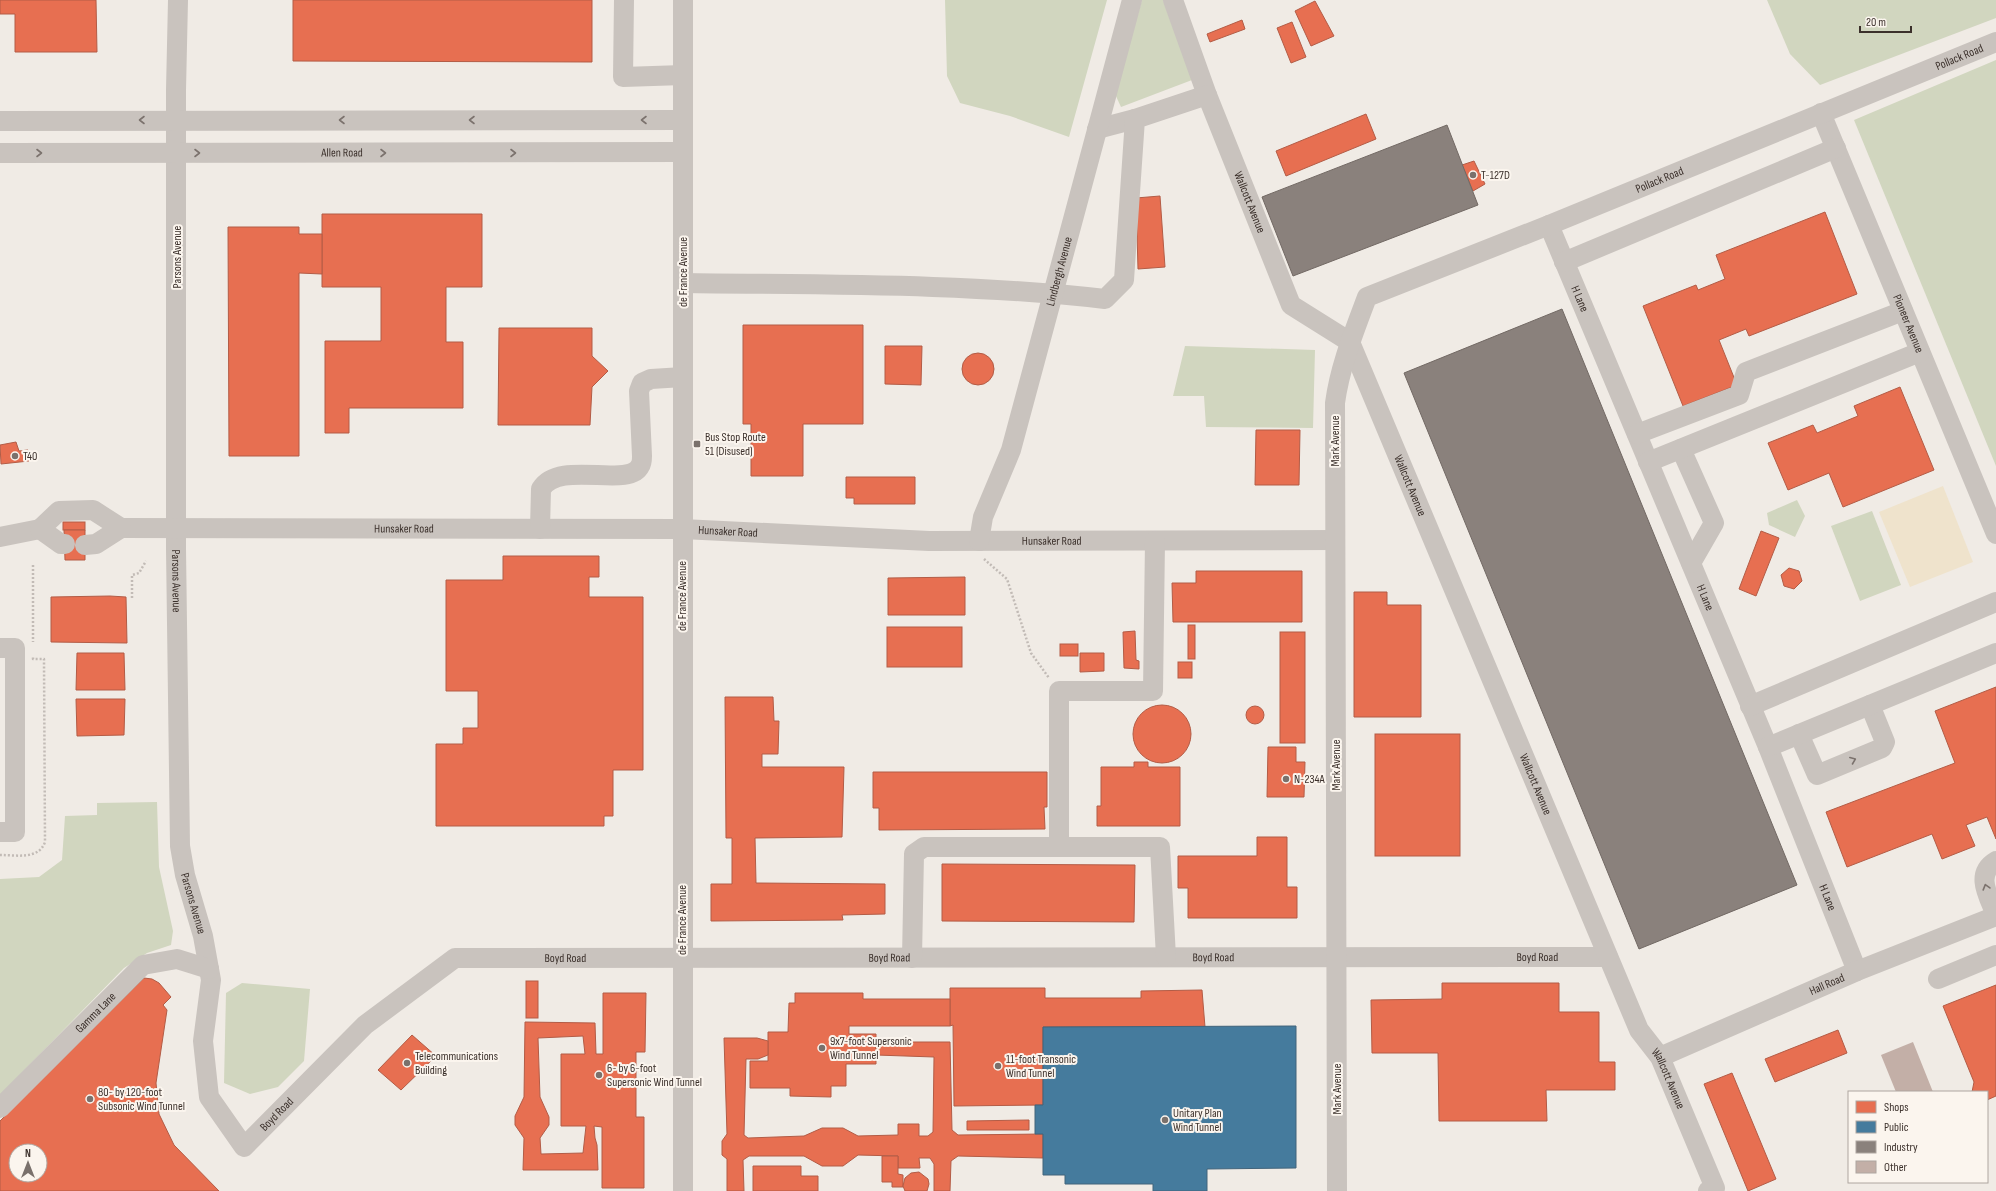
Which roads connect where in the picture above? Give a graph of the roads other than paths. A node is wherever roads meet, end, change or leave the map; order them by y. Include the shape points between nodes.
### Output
1 (178, 0) edge
2 (624, 0) edge
3 (683, 0) edge
4 (1132, 0) edge
5 (1173, 0) edge
6 (1996, 42) edge
7 (683, 75) junction
8 (1207, 95) junction
9 (1821, 113) junction
10 (1135, 119) junction
11 (176, 120) junction
12 (683, 120) junction
13 (0, 121) edge
14 (1097, 129) junction
15 (1836, 148) junction
16 (683, 152) junction
17 (0, 153) edge
18 (176, 153) junction
19 (1549, 226) junction
20 (1564, 262) junction
21 (683, 283) junction
22 (1053, 293) junction
23 (1903, 311) junction
24 (1350, 342) junction
25 (1920, 352) junction
26 (683, 377) junction
27 (1670, 421) junction
28 (1637, 434) junction
29 (1683, 448) junction
30 (1648, 462) junction
31 (121, 528) junction
32 (176, 528) junction
33 (40, 529) junction
34 (540, 529) junction
35 (682, 529) junction
36 (1996, 534) edge
37 (0, 537) edge
38 (1335, 540) junction
39 (979, 541) junction
40 (1155, 541) junction
41 (65, 544) dead end
42 (85, 545) dead end
43 (1691, 563) junction
44 (1996, 602) edge
45 (0, 648) edge
46 (1996, 653) edge
47 (1870, 705) junction
48 (1750, 706) junction
49 (1799, 734) junction
50 (1768, 747) junction
51 (0, 832) edge
52 (1060, 847) junction
53 (1996, 861) edge
54 (1996, 915) edge
55 (1996, 955) edge
56 (1166, 957) junction
57 (1337, 957) junction
58 (1608, 957) junction
59 (682, 958) junction
60 (912, 958) junction
61 (209, 969) junction
62 (1857, 971) junction
63 (1938, 979) dead end
64 (1660, 1057) junction
65 (0, 1108) edge
66 (244, 1147) joint
67 (1712, 1190) edge
68 (683, 1191) edge
69 (1337, 1191) edge

1 - 11 street, Parsons Avenue
2 - 7 street via 623,76
3 - 7 street, de France Avenue
4 - 14 street, Lindbergh Avenue
5 - 8 street, Wallcott Avenue
6 - 9 street, Pollack Road
7 - 12 street, de France Avenue
8 - 10 street
8 - 24 street, Wallcott Avenue via 1291,305
9 - 15 street, Pioneer Avenue
9 - 19 street, Pollack Road
10 - 14 street
10 - 22 street via 1124,280 1105,299
12 -> 11 street
11 -> 13 street
11 - 18 street, Parsons Avenue
12 - 16 street, de France Avenue
14 - 22 street, Lindbergh Avenue
15 - 20 street
15 - 23 street, Pioneer Avenue
18 -> 16 street, Allen Road
16 - 21 street, de France Avenue
17 -> 18 street, Allen Road
18 - 32 street, Parsons Avenue
19 - 20 street, H Lane
19 - 24 street, Pollack Road via 1367,296
20 - 28 street, H Lane
21 - 22 street via 925,286
21 - 26 street, de France Avenue
22 - 39 street, Lindbergh Avenue via 1011,450 983,517
23 - 25 street, Pioneer Avenue
23 - 27 street via 1746,372 1739,395
24 - 38 street, Mark Avenue via 1338,377 1334,403
24 - 58 street, Wallcott Avenue
25 - 29 street
25 - 36 street, Pioneer Avenue
26 - 34 street via 651,379 642,384 639,391 642,456 640,466 634,472 625,475 579,475 550,480 541,489
26 - 35 street, de France Avenue
27 - 28 street
27 - 29 street
28 - 30 street, H Lane
29 - 30 street
29 - 43 street via 1714,523
30 - 43 street, H Lane
31 - 32 street, Hunsaker Road
31 - 33 street via 93,510 59,511
31 - 42 street via 96,544
32 - 34 street, Hunsaker Road
32 - 61 street, Parsons Avenue via 180,846
33 - 37 street
33 - 41 street via 61,544
34 - 35 street, Hunsaker Road
35 - 39 street, Hunsaker Road via 929,541
35 - 59 street, de France Avenue
38 - 40 street, Hunsaker Road
38 - 57 street, Mark Avenue
39 - 40 street, Hunsaker Road
40 - 52 street via 1153,691 1059,691
43 - 48 street, H Lane
44 - 48 street
45 - 51 street via 15,648 15,832
46 - 47 street
47 - 49 street
49 -> 47 street via 1817,775 1884,746 1885,742
48 - 50 street, H Lane
49 - 50 street
50 - 62 street, H Lane
52 - 56 street via 1160,847
52 - 60 street via 924,847 914,854
54 -> 53 street via 1984,881 1987,869
54 - 62 street, Hall Road
55 - 63 street
56 - 57 street, Boyd Road
56 - 60 street, Boyd Road
57 - 58 street, Boyd Road
57 - 69 street, Mark Avenue
58 - 64 street, Wallcott Avenue via 1639,1030
59 - 60 street, Boyd Road
59 - 66 street, Boyd Road via 455,958 365,1025
59 - 68 street, de France Avenue
61 - 65 street, Gamma Lane via 177,959 143,964
61 - 66 street, Parsons Avenue via 211,980 203,1041 209,1097
62 - 64 street, Hall Road
64 - 67 street, Wallcott Avenue

